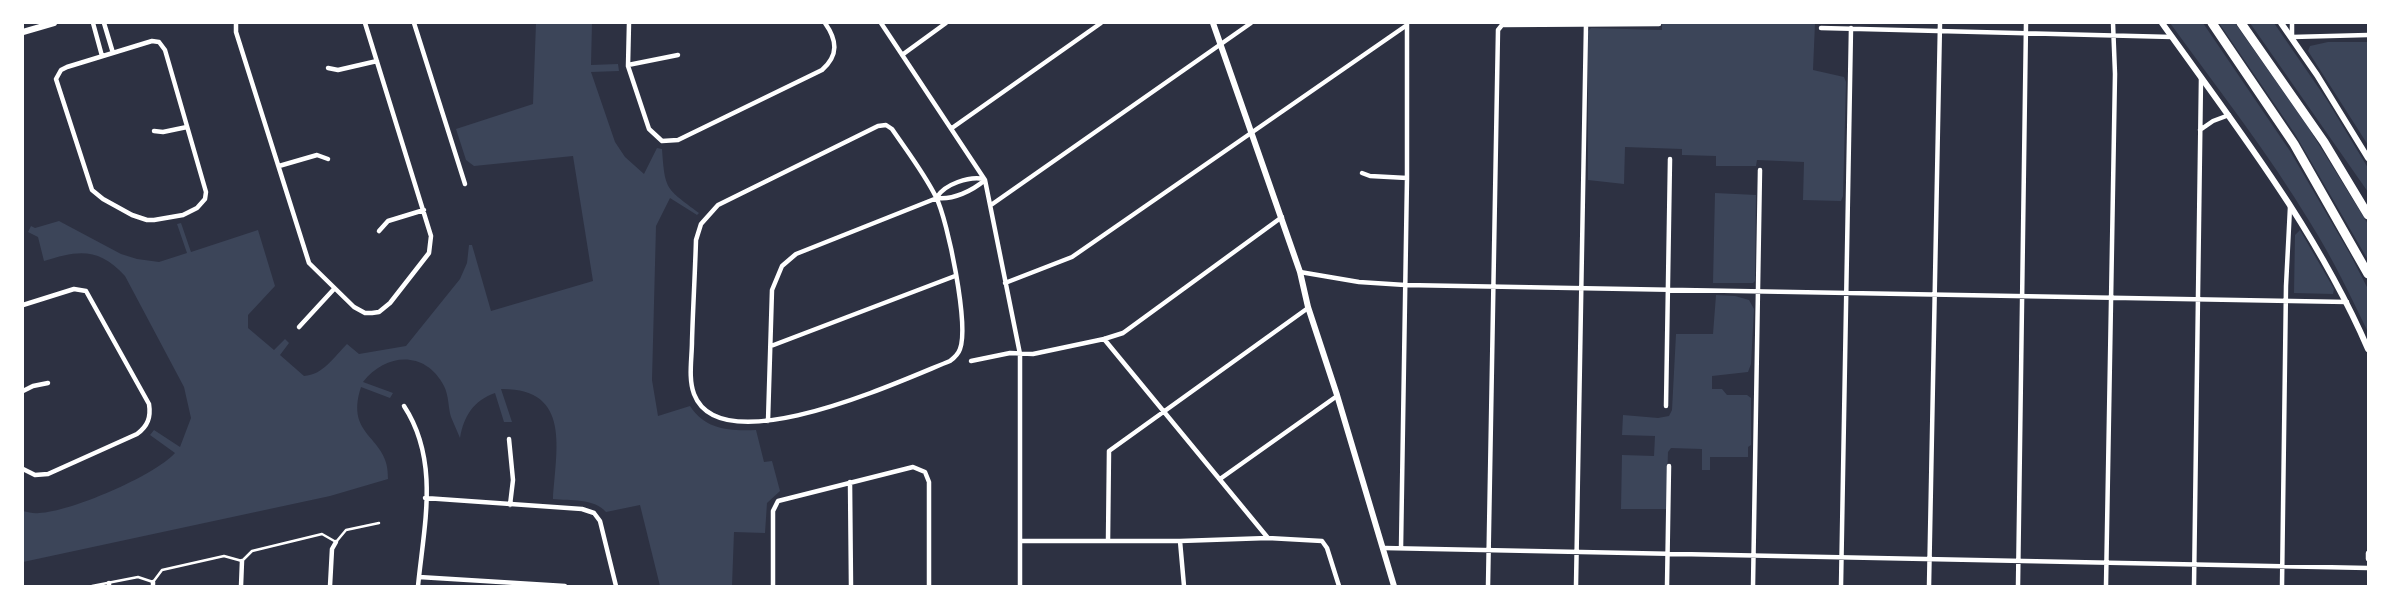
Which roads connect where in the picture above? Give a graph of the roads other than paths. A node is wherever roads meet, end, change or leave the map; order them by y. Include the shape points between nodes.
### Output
1 (54, 23) edge
2 (93, 23) edge
3 (104, 23) edge
4 (236, 23) edge
5 (365, 23) edge
6 (414, 23) edge
7 (629, 23) edge
8 (825, 23) edge
9 (881, 23) edge
10 (946, 23) edge
11 (1101, 23) edge
12 (1213, 23) edge
13 (1251, 23) edge
14 (1586, 23) edge
15 (1940, 23) edge
16 (2026, 23) edge
17 (2113, 23) edge
18 (2162, 23) edge
19 (2212, 23) edge
20 (2241, 23) edge
21 (2281, 23) edge
22 (2292, 23) edge
23 (1407, 24) edge
24 (1659, 24) edge
25 (1821, 28) dead end
26 (1851, 28) junction
27 (1940, 31) junction
28 (23, 32) edge
29 (2026, 34) junction
30 (2368, 34) edge
31 (2113, 36) junction
32 (2173, 37) junction
33 (2291, 37) junction
34 (1220, 44) junction
35 (113, 53) junction
36 (678, 55) dead end
37 (902, 55) junction
38 (102, 56) junction
39 (377, 61) junction
40 (628, 65) junction
41 (328, 68) dead end
42 (2202, 77) junction
43 (2229, 115) junction
44 (187, 127) junction
45 (952, 128) junction
46 (2200, 130) junction
47 (154, 131) dead end
48 (1252, 131) junction
49 (2368, 158) edge
50 (328, 159) dead end
51 (1670, 159) dead end
52 (279, 166) junction
53 (1760, 170) dead end
54 (1362, 173) dead end
55 (1407, 178) junction
56 (985, 180) junction
57 (465, 184) dead end
58 (936, 198) junction
59 (2290, 203) junction
60 (991, 205) junction
61 (424, 210) junction
62 (2368, 215) edge
63 (1282, 217) junction
64 (379, 230) dead end
65 (1300, 272) junction
66 (2368, 274) edge
67 (955, 276) junction
68 (1005, 283) junction
69 (1405, 285) junction
70 (1495, 286) junction
71 (1582, 288) junction
72 (334, 289) junction
73 (1669, 290) junction
74 (1759, 292) junction
75 (1847, 293) junction
76 (1935, 295) junction
77 (2023, 296) junction
78 (2111, 298) junction
79 (2200, 299) junction
80 (2286, 301) junction
81 (2347, 302) junction
82 (23, 305) edge
83 (1308, 307) junction
84 (299, 327) dead end
85 (1104, 339) junction
86 (771, 346) junction
87 (2368, 349) edge
88 (1020, 354) junction
89 (971, 361) dead end
90 (48, 383) dead end
91 (23, 391) edge
92 (1337, 395) junction
93 (404, 406) dead end
94 (1666, 406) dead end
95 (1163, 410) junction
96 (768, 421) junction
97 (509, 439) dead end
98 (1669, 466) dead end
99 (23, 469) edge
100 (1220, 479) junction
101 (850, 482) junction
102 (425, 498) junction
103 (510, 505) junction
104 (379, 523) dead end
105 (1268, 538) junction
106 (1020, 541) junction
107 (1108, 541) junction
108 (1180, 541) junction
109 (335, 542) junction
110 (1384, 548) junction
111 (1401, 548) junction
112 (1489, 552) junction
113 (1577, 553) junction
114 (2368, 553) edge
115 (1668, 555) junction
116 (1754, 557) junction
117 (1842, 558) junction
118 (1929, 559) junction
119 (2368, 559) edge
120 (242, 561) junction
121 (2018, 561) junction
122 (2106, 562) junction
123 (2195, 564) junction
124 (2283, 565) junction
125 (2368, 568) edge
126 (419, 577) junction
127 (153, 584) edge
128 (109, 585) edge
129 (92, 586) edge
130 (241, 586) edge
131 (330, 586) edge
132 (418, 586) edge
133 (565, 586) edge
134 (616, 586) edge
135 (773, 586) edge
136 (851, 586) edge
137 (929, 586) edge
138 (1020, 586) edge
139 (1184, 586) edge
140 (1339, 586) edge
141 (1394, 586) edge
142 (1488, 586) edge
143 (1576, 586) edge
144 (1667, 586) edge
145 (1753, 586) edge
146 (1841, 586) edge
147 (1929, 586) edge
148 (2018, 586) edge
149 (2106, 586) edge
150 (2194, 586) edge
151 (2283, 586) edge

1 - 28 street
2 - 38 street
3 - 35 street
4 - 52 street
5 - 39 street
6 - 57 street
7 - 40 street
8 - 40 street via 834,37 835,51 822,70 673,142 660,140 649,129
9 - 37 street
10 - 37 street
11 - 45 street
12 - 34 street
13 - 34 street
14 - 24 street
14 - 70 street via 1500,27
14 - 71 street
15 - 27 street
16 - 29 street
17 - 31 street
18 - 32 street
19 - 66 highway via 2294,144
20 - 62 highway via 2324,142
21 - 33 street
22 - 33 street
23 - 48 street
23 - 55 street
25 - 26 street
26 - 27 street
26 - 75 street
27 - 29 street
27 - 76 street
29 - 31 street
29 - 77 street
30 - 33 street
31 - 32 street
31 - 78 street
32 - 42 street
33 - 49 street
34 - 48 street
34 - 60 street
35 - 38 street
35 - 44 street via 152,41 163,46
36 - 40 street
37 - 45 street
38 - 44 street via 61,70 56,79 92,190 148,220 197,208 205,199 206,186
39 - 41 street
39 - 61 street
42 - 43 street
42 - 46 street
43 - 46 street
43 - 59 street
44 - 47 street
45 - 56 street
46 - 79 street
48 - 63 street
48 - 68 street via 1072,257
50 - 52 street via 317,155
51 - 73 street
52 - 72 street via 309,264
53 - 74 street
54 - 55 street
55 - 69 street
56 - 58 street via 947,199
56 - 58 street via 963,181 942,190
56 - 60 street
58 - 67 street
58 - 86 street via 787,261 774,282
58 - 96 street via 892,129 882,125 718,205 706,216 696,240 692,387 699,405 713,417 730,422
59 - 80 street
59 - 81 street
60 - 68 street
61 - 64 street via 388,222
61 - 72 street via 431,236 429,253 385,308 372,313 358,310
63 - 65 street
63 - 85 street via 1123,333
65 - 69 street
65 - 83 street
67 - 86 street
67 - 96 street via 962,338 959,352 950,361 845,403
68 - 88 street
69 - 70 street
69 - 111 street
70 - 71 street
70 - 112 street
71 - 73 street
71 - 113 street
72 - 84 street
73 - 74 street
73 - 94 street
74 - 75 street
74 - 116 street
75 - 76 street
75 - 117 street
76 - 77 street
76 - 118 street
77 - 78 street
77 - 121 street
78 - 79 street
78 - 122 street
79 - 80 street
79 - 123 street
80 - 81 street
80 - 124 street
81 - 87 street
82 - 99 street via 74,289 86,291 150,411 147,424 137,434 48,474 35,475
83 - 92 street
83 - 95 street
85 - 88 street
85 - 95 street
86 - 96 street
88 - 89 street
88 - 106 street
90 - 91 street
92 - 100 street
92 - 110 street
93 - 102 street via 425,456
95 - 100 street
95 - 107 street via 1109,451
97 - 103 street
98 - 115 street
100 - 105 street
101 - 135 street via 775,504
101 - 136 street
101 - 137 street via 913,467 928,476
102 - 103 street
102 - 126 street
103 - 134 street via 594,513
104 - 109 lane via 346,530
105 - 108 street
105 - 140 street via 1322,541
106 - 107 street
106 - 138 street
107 - 108 street
108 - 139 street
109 - 120 lane via 322,534 252,551
109 - 131 street
110 - 111 street
110 - 141 street
111 - 112 street
112 - 113 street
112 - 142 street
113 - 115 street
113 - 143 street
114 - 119 street
115 - 116 street
115 - 144 street
116 - 117 street
116 - 145 street
117 - 118 street
117 - 146 street
118 - 121 street
118 - 147 street
120 - 127 lane via 224,556 162,570
120 - 130 street
121 - 122 street
121 - 148 street
122 - 123 street
122 - 149 street
123 - 124 street
123 - 150 street
124 - 125 street
124 - 151 street
126 - 132 street
126 - 133 street
127 - 128 lane via 138,577
128 - 129 lane

